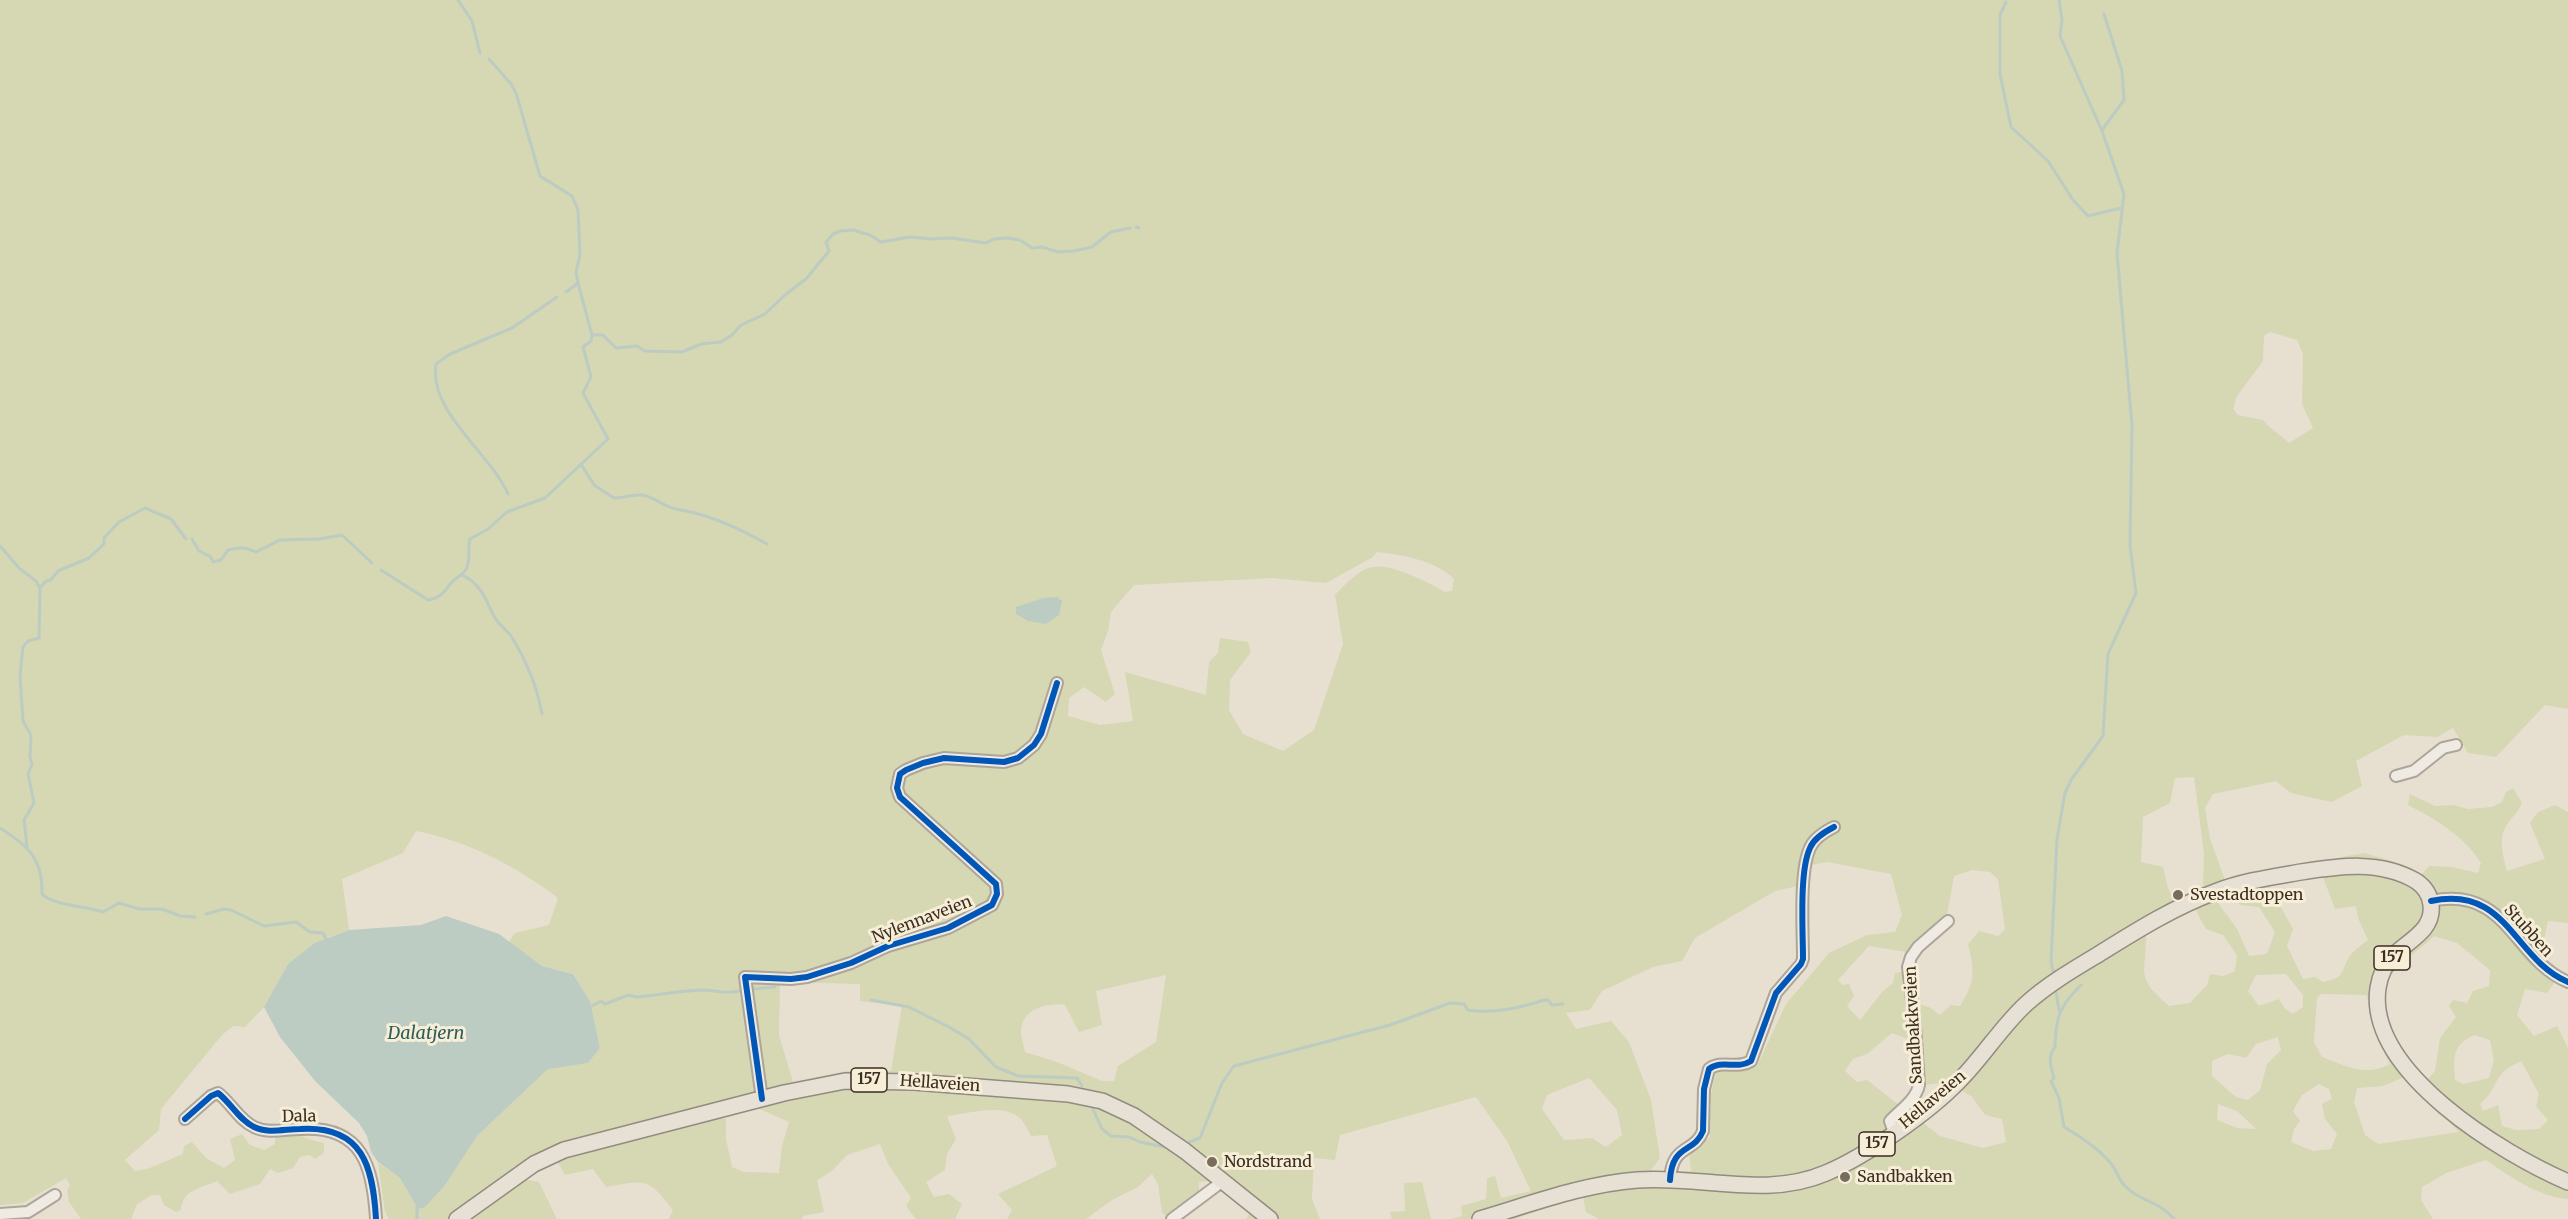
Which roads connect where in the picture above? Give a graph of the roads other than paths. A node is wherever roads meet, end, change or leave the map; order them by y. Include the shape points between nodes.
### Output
1 (1057, 683) dead end
2 (2456, 745) dead end
3 (2396, 776) dead end
4 (1834, 827) dead end
5 (2431, 901) junction
6 (1948, 921) dead end
7 (2568, 982) edge
8 (762, 1099) junction
9 (185, 1119) dead end
10 (1894, 1133) junction
11 (1670, 1180) junction
12 (1222, 1181) junction
13 (2568, 1182) edge
14 (55, 1195) dead end
15 (0, 1214) edge
16 (376, 1219) edge
17 (457, 1219) edge
18 (1172, 1219) edge
19 (1270, 1219) edge
20 (1480, 1219) edge

1 - 8 street, Nylennaveien via 1041,734 1018,759 939,759 906,770 898,779 900,797 996,884 992,904 948,928 888,946 827,972 791,979 745,977
2 - 3 street via 2444,748 2414,771
4 - 11 street via 1815,839 1808,850 1801,964 1776,993 1751,1060 1738,1066 1717,1065 1709,1070 1704,1089 1703,1131 1675,1156
5 - 7 street, Stubben via 2445,898 2482,905 2500,918 2547,972
5 - 10 main road, Hellaveien / 157 via 2424,887 2406,876 2383,868 2355,866 2251,881 2201,897 2133,933 2039,993 2016,1013 1957,1083
5 - 13 main road, 157 via 2428,923 2394,956 2381,976 2377,993 2387,1040 2406,1067 2468,1126 2501,1148
6 - 10 street, Sandbakkveien via 1918,947 1908,967 1919,1085 1918,1092 1890,1120
8 - 12 main road, Hellaveien / 157 via 828,1083 861,1080 1084,1097 1134,1116
8 - 17 main road, Hellaveien / 157 via 564,1150 521,1173
9 - 16 street, Dala via 216,1093 254,1127 320,1129 348,1140 362,1154 370,1170
10 - 11 main road, Hellaveien / 157 via 1842,1166 1796,1183 1748,1185
11 - 20 main road, Hellaveien / 157 via 1604,1185
12 - 18 street
12 - 19 main road, Hellaveien / 157
14 - 15 street via 28,1212

